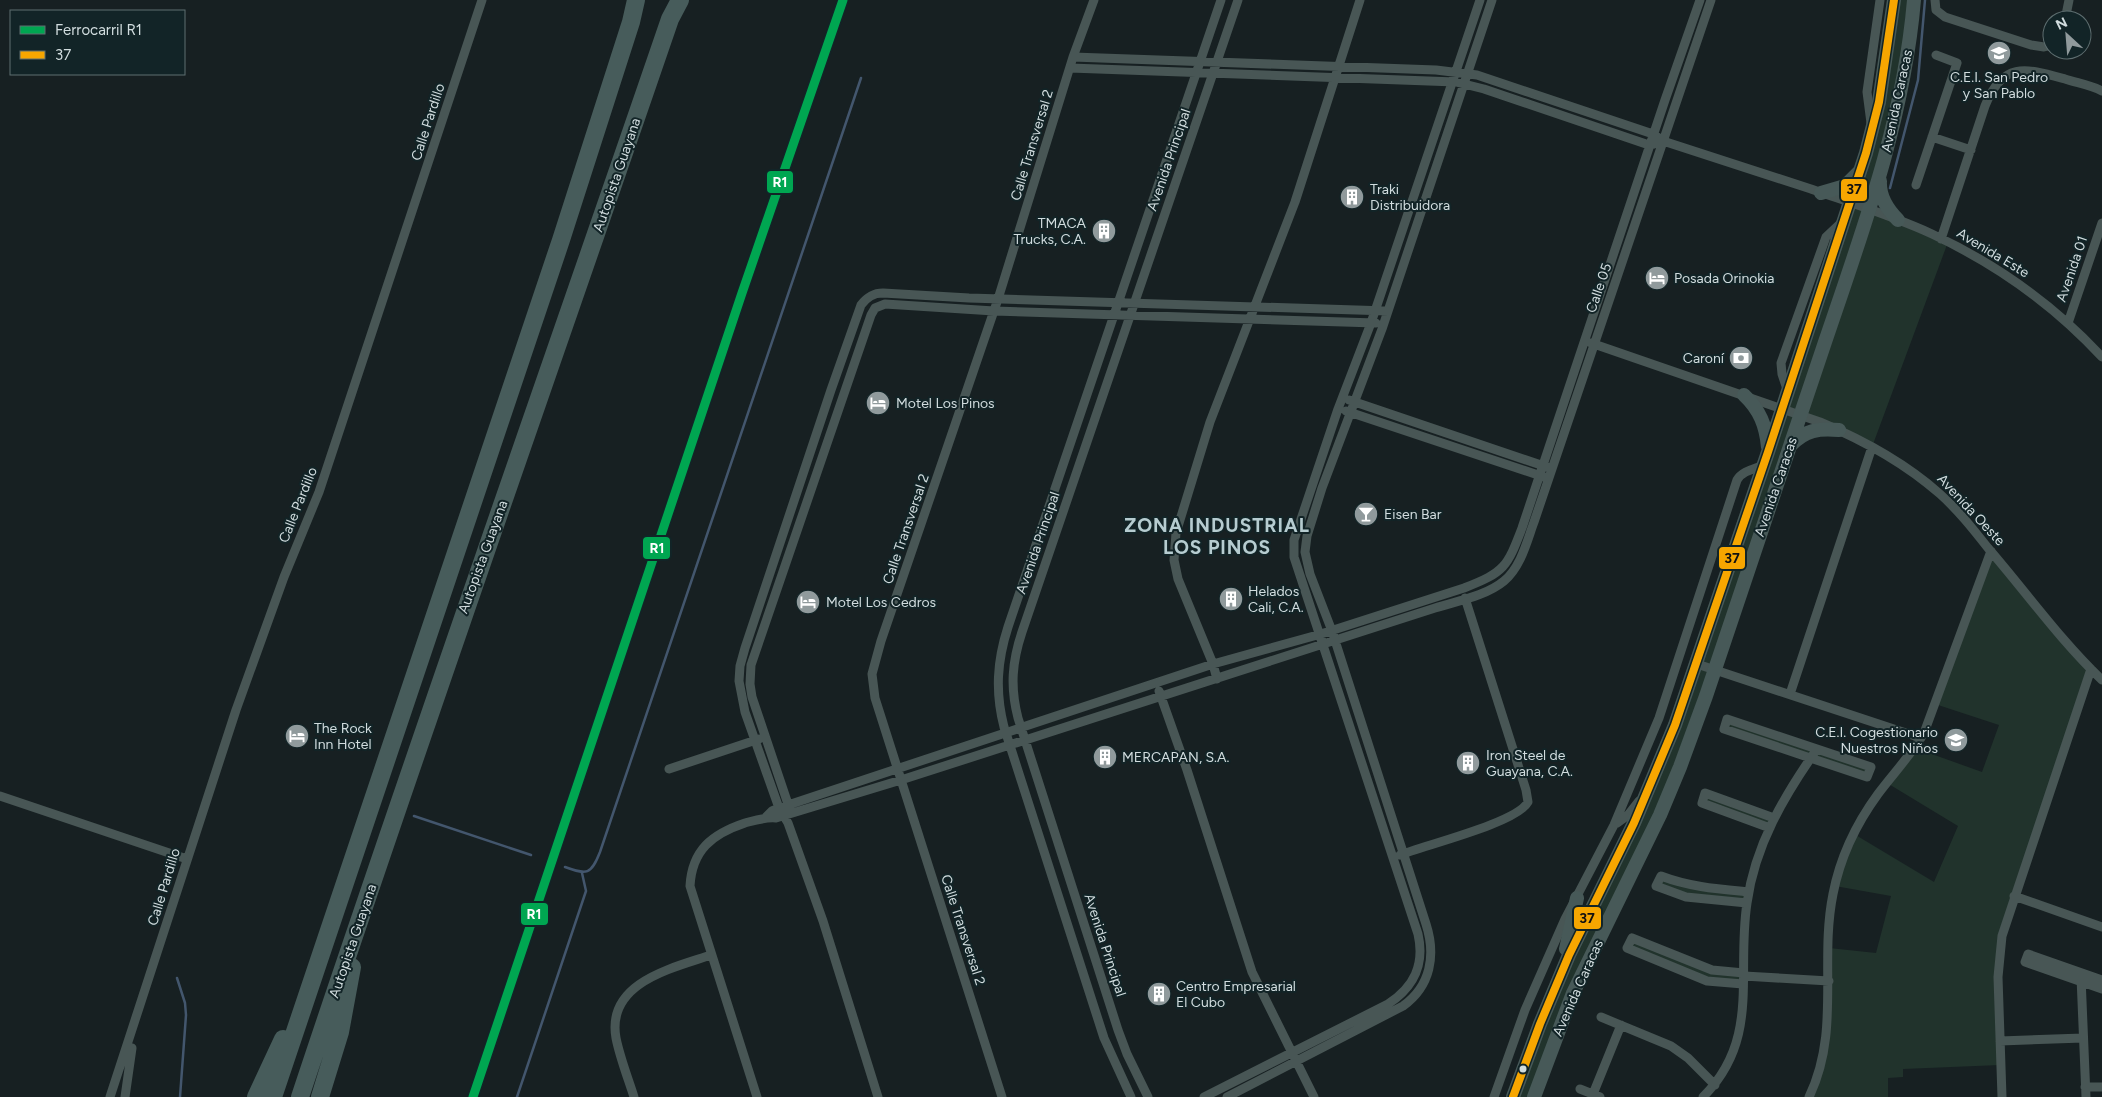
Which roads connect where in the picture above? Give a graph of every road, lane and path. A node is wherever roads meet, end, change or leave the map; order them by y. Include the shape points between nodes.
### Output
1 (482, 0) edge
2 (636, 0) edge
3 (680, 0) edge
4 (1094, 0) edge
5 (1221, 0) edge
6 (1238, 0) edge
7 (1360, 0) edge
8 (1480, 0) edge
9 (1492, 0) edge
10 (1700, 0) edge
11 (1711, 0) edge
12 (1880, 0) edge
13 (1894, 0) edge
14 (1914, 0) edge
15 (1935, 0) edge
16 (2042, 47) edge
17 (1936, 55) dead end
18 (1073, 57) junction
19 (1145, 59) junction
20 (1201, 61) junction
21 (1217, 62) junction
22 (1338, 66) junction
23 (1070, 68) junction
24 (1142, 71) junction
25 (1456, 71) junction
26 (1197, 73) junction
27 (1468, 73) junction
28 (1213, 74) junction
29 (1335, 78) junction
30 (1453, 81) junction
31 (1464, 83) junction
32 (2101, 90) edge
33 (1873, 130) junction
34 (1653, 134) junction
35 (1932, 137) junction
36 (1663, 141) junction
37 (1649, 145) junction
38 (1971, 150) junction
39 (1861, 170) junction
40 (1880, 175) junction
41 (1916, 185) dead end
42 (1821, 193) junction
43 (1851, 202) junction
44 (1869, 209) junction
45 (1898, 220) junction
46 (2102, 223) edge
47 (1941, 239) junction
48 (871, 295) junction
49 (998, 299) junction
50 (1119, 303) junction
51 (1135, 304) junction
52 (1254, 307) junction
53 (875, 308) junction
54 (994, 311) junction
55 (1375, 311) junction
56 (1388, 311) junction
57 (1115, 315) junction
58 (1131, 316) junction
59 (1250, 319) junction
60 (1371, 322) junction
61 (2068, 322) junction
62 (1384, 323) junction
63 (1584, 340) junction
64 (1595, 344) junction
65 (845, 349) junction
66 (858, 353) junction
67 (2102, 357) edge
68 (1744, 395) junction
69 (1344, 398) junction
70 (1354, 402) junction
71 (1782, 408) junction
72 (1338, 409) junction
73 (1350, 412) junction
74 (1800, 414) junction
75 (1839, 430) junction
76 (1872, 447) junction
77 (1789, 448) junction
78 (1766, 459) junction
79 (1542, 465) junction
80 (1552, 468) junction
81 (1539, 476) junction
82 (1549, 479) junction
83 (787, 520) junction
84 (800, 523) junction
85 (1294, 551) junction
86 (1991, 551) junction
87 (1305, 552) junction
88 (1465, 598) junction
89 (760, 604) junction
90 (771, 607) junction
91 (1391, 611) junction
92 (1394, 622) junction
93 (1332, 630) junction
94 (1321, 634) junction
95 (1335, 641) junction
96 (1324, 644) junction
97 (1000, 654) junction
98 (1015, 656) junction
99 (742, 658) junction
100 (753, 659) junction
101 (1214, 664) junction
102 (1697, 664) junction
103 (1714, 669) junction
104 (2091, 669) junction
105 (997, 670) junction
106 (1012, 674) junction
107 (1217, 679) junction
108 (2102, 680) edge
109 (1156, 684) junction
110 (1790, 694) junction
111 (1162, 696) junction
112 (1021, 728) junction
113 (1006, 733) junction
114 (765, 738) junction
115 (1921, 738) junction
116 (1025, 740) junction
117 (755, 741) junction
118 (1010, 745) junction
119 (1817, 749) junction
120 (1810, 758) junction
121 (897, 769) junction
122 (669, 770) dead end
123 (901, 780) junction
124 (1651, 785) junction
125 (0, 796) edge
126 (786, 813) junction
127 (1774, 818) junction
128 (1614, 825) junction
129 (1770, 828) junction
130 (1403, 853) junction
131 (1394, 857) junction
132 (187, 859) junction
133 (1749, 892) junction
134 (2014, 896) junction
135 (1577, 898) junction
136 (1747, 904) junction
137 (2102, 927) edge
138 (356, 930) junction
139 (711, 955) junction
140 (2081, 977) junction
141 (1744, 978) junction
142 (2102, 980) edge
143 (1829, 981) junction
144 (1103, 985) junction
145 (1556, 986) junction
146 (2102, 989) edge
147 (1088, 990) junction
148 (307, 996) junction
149 (1367, 1015) junction
150 (1600, 1017) dead end
151 (137, 1018) junction
152 (1115, 1022) junction
153 (1372, 1023) junction
154 (1622, 1025) junction
155 (1100, 1027) junction
156 (2083, 1038) junction
157 (2000, 1041) junction
158 (1292, 1053) junction
159 (274, 1056) junction
160 (1296, 1062) junction
161 (1715, 1085) junction
162 (2085, 1087) junction
163 (2102, 1087) edge
164 (1580, 1089) dead end
165 (1597, 1096) edge
166 (110, 1097) edge
167 (125, 1097) edge
168 (244, 1097) edge
169 (256, 1097) edge
170 (273, 1097) edge
171 (300, 1097) edge
172 (320, 1097) edge
173 (634, 1097) edge
174 (757, 1097) edge
175 (878, 1097) edge
176 (1002, 1097) edge
177 (1131, 1097) edge
178 (1148, 1097) edge
179 (1204, 1097) edge
180 (1227, 1097) edge
181 (1314, 1097) edge
182 (1494, 1097) edge
183 (1514, 1097) edge
184 (1534, 1097) edge
185 (1703, 1097) edge
186 (1809, 1097) edge
187 (2002, 1097) edge
188 (2086, 1097) edge

1 - 132 street, Calle Pardillo via 319,492 280,586
2 - 148 highway, Autopista Guayana via 561,240
3 - 138 highway, Autopista Guayana via 670,19
4 - 18 street, Calle Transversal 2
5 - 20 street, Avenida Principal
6 - 21 street, Avenida Principal
7 - 22 street
8 - 25 street
9 - 27 street
10 - 34 street, Calle 05
11 - 36 street, Calle 05
12 - 33 street via 1867,92
13 - 33 street, Avenida Caracas via 1888,53
14 - 40 street, Avenida Caracas via 1900,96
15 - 16 street via 1936,10 1945,17
17 - 35 street via 1957,63
18 - 19 street, Avenida Este
18 - 23 street, Calle Transversal 2
19 - 20 street, Avenida Este
19 - 24 street
20 - 21 street, Avenida Este
20 - 26 street, Avenida Principal
21 - 22 street, Avenida Este
21 - 28 street, Avenida Principal
22 - 25 street, Avenida Este
22 - 29 street
23 - 24 street
23 - 49 street, Calle Transversal 2
24 - 26 street
25 - 27 street, Avenida Este
25 - 30 street
26 - 28 street
26 - 50 street, Avenida Principal
27 - 31 street
27 - 34 street, Avenida Este
28 - 29 street
28 - 51 street, Avenida Principal
29 - 30 street
29 - 52 street via 1295,202
30 - 31 street
30 - 55 street
31 - 37 street
31 - 56 street
32 - 38 street via 2031,70 2013,72 1994,86
33 - 39 street, Avenida Caracas
34 - 36 street, Avenida Este
34 - 37 street, Calle 05
35 - 38 street
35 - 41 street
36 - 37 street
36 - 42 street, Avenida Este
36 - 64 street, Calle 05
37 - 63 street, Calle 05
38 - 47 street
39 - 42 street via 1844,186
39 - 43 street, Avenida Caracas
40 - 44 street, Avenida Caracas
40 - 45 street via 1881,195
42 - 43 street, Avenida Este
43 - 44 street, Avenida Este
43 - 71 street, Avenida Caracas
44 - 45 street, Avenida Este
44 - 74 street, Avenida Caracas
45 - 47 street, Avenida Este
46 - 61 street, Avenida 01
47 - 61 street, Avenida Este via 2018,283
48 - 49 street
48 - 53 street
48 - 65 street via 861,305
49 - 50 street
49 - 54 street, Calle Transversal 2
50 - 51 street
50 - 57 street, Avenida Principal
51 - 52 street
51 - 58 street, Avenida Principal
52 - 55 street
52 - 59 street
53 - 54 street via 885,304
53 - 66 street
54 - 57 street
54 - 121 street, Calle Transversal 2 via 874,666 875,698
55 - 56 street
55 - 60 street
56 - 62 street
57 - 58 street
57 - 97 street, Avenida Principal
58 - 59 street
58 - 98 street, Avenida Principal
59 - 60 street
59 - 101 street via 1210,422 1175,544 1176,568 1183,594
60 - 62 street
60 - 69 street
61 - 67 street, Avenida Este
62 - 70 street
63 - 64 street, Avenida Oeste
63 - 79 street, Calle 05
64 - 68 street, Avenida Oeste
64 - 80 street, Calle 05
65 - 66 street
65 - 83 street
66 - 84 street
68 - 71 street, Avenida Oeste
68 - 78 street via 1753,403 1764,424
69 - 70 street
69 - 72 street
70 - 73 street
70 - 79 street
71 - 74 street, Avenida Oeste
71 - 78 street, Avenida Caracas
72 - 73 street
72 - 85 street via 1296,534
73 - 81 street
73 - 87 street via 1317,504
74 - 75 street, Avenida Oeste
74 - 77 street, Avenida Caracas
75 - 76 street, Avenida Oeste
75 - 77 street via 1814,430 1798,438
76 - 86 street, Avenida Oeste via 1940,494
76 - 110 street
77 - 103 street, Avenida Caracas
78 - 102 street, Avenida Caracas
78 - 128 street via 1737,480 1659,718
79 - 80 street
79 - 81 street, Calle 05
80 - 82 street, Calle 05
81 - 82 street
81 - 91 street, Calle 05 via 1512,555 1504,566 1464,588
82 - 88 street, Calle 05 via 1520,558 1504,581
83 - 84 street
83 - 89 street
84 - 90 street
85 - 87 street
85 - 94 street
86 - 104 street, Avenida Oeste
86 - 115 street
87 - 93 street
88 - 92 street
88 - 130 street via 1528,802 1520,812 1500,821
89 - 90 street
89 - 99 street
90 - 100 street
91 - 92 street
91 - 93 street
92 - 95 street
93 - 94 street
93 - 95 street
94 - 96 street
94 - 101 street
95 - 96 street
95 - 130 street
96 - 107 street
96 - 131 street
97 - 98 street
97 - 105 street, Avenida Principal
98 - 106 street, Avenida Principal
99 - 100 street
99 - 117 street via 740,689
100 - 114 street via 751,691
101 - 107 street
101 - 109 street
102 - 103 street
102 - 124 street, Avenida Caracas
103 - 110 street
103 - 184 street, Avenida Caracas via 1667,799 1577,986
104 - 108 street, Avenida Oeste
104 - 134 street
105 - 106 street
105 - 113 street, Avenida Principal via 998,702
106 - 112 street, Avenida Principal via 1014,704
107 - 111 street
109 - 111 street
109 - 112 street
110 - 115 street
111 - 116 street
111 - 158 street via 1247,957 1262,995
112 - 113 street
112 - 116 street, Avenida Principal
113 - 118 street, Avenida Principal
113 - 121 street
114 - 117 street
114 - 126 street
115 - 143 street via 1867,811 1846,850 1831,908
116 - 118 street
116 - 144 street, Avenida Principal
117 - 122 street
117 - 126 street
118 - 123 street
118 - 147 street, Avenida Principal
119 - 120 street
119 - 120 street via 1871,767 1867,777
119 - 120 street via 1727,719 1724,729
120 - 127 street
121 - 123 street, Calle Transversal 2
121 - 126 street
123 - 126 street
123 - 176 street, Calle Transversal 2
124 - 128 street via 1628,815
124 - 145 street, Avenida Caracas
125 - 132 street
126 - 139 street via 772,811 766,817 716,836 702,850 692,868 691,895
126 - 175 street
127 - 129 street
127 - 129 street via 1705,793 1702,803
128 - 135 street
129 - 133 street
130 - 131 street
130 - 153 street via 1429,933 1431,963 1423,984 1412,998 1396,1011
131 - 149 street via 1418,934 1420,966 1403,993
132 - 151 street, Calle Pardillo
133 - 136 street
133 - 136 street via 1700,887 1661,876 1656,886 1697,899
134 - 137 street
134 - 157 street via 1998,962
135 - 145 street
135 - 182 street via 1525,1010
136 - 141 street
138 - 171 highway, Autopista Guayana
138 - 172 highway via 340,1032
139 - 173 street via 650,977 632,989 625,999 617,1018 616,1036
139 - 174 street
140 - 140 street via 2028,954 2025,962
140 - 142 street
140 - 146 street
140 - 156 street
141 - 141 street via 1712,970 1632,938 1627,948 1707,980
141 - 143 street
141 - 161 street via 1738,1039 1728,1066
143 - 186 street via 1824,1052
144 - 147 street
144 - 152 street, Avenida Principal
145 - 183 street, Avenida Caracas
147 - 155 street, Avenida Principal
148 - 159 highway
148 - 170 highway, Autopista Guayana
149 - 153 street
149 - 158 street
150 - 154 street
151 - 166 street
151 - 167 street
152 - 155 street
152 - 178 street, Avenida Principal
153 - 160 street
154 - 161 street via 1680,1051
154 - 165 street
155 - 177 street, Avenida Principal
156 - 157 street
156 - 162 street
157 - 187 street
158 - 160 street
158 - 179 street
159 - 168 highway
159 - 169 highway
160 - 180 street
160 - 181 street
161 - 185 street
162 - 163 street
162 - 188 street
164 - 165 street

